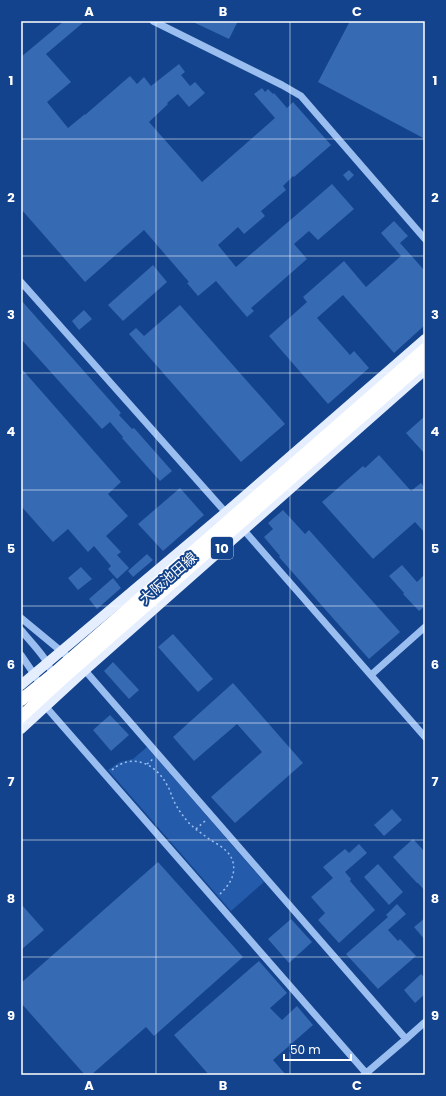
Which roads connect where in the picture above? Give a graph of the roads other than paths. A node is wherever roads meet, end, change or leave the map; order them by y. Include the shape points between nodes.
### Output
1 (153, 21) edge
2 (425, 239) edge
3 (21, 282) edge
4 (425, 339) edge
5 (425, 349) edge
6 (425, 361) edge
7 (425, 370) edge
8 (226, 513) junction
9 (244, 529) junction
10 (21, 618) edge
11 (425, 628) edge
12 (21, 630) edge
13 (61, 651) junction
14 (21, 656) edge
15 (47, 663) junction
16 (85, 670) junction
17 (34, 674) junction
18 (371, 675) junction
19 (21, 685) edge
20 (21, 700) edge
21 (46, 707) junction
22 (24, 721) edge
23 (21, 729) edge
24 (425, 737) edge
25 (425, 1022) edge
26 (406, 1039) junction
27 (365, 1074) edge

1 - 2 street via 301,96
3 - 8 street
4 - 8 main road, 大阪池田線 / 10
5 - 20 highway
6 - 22 highway via 66,675
7 - 9 main road, 大阪池田線 / 10
8 - 9 street
8 - 13 main road, 大阪池田線 / 10
9 - 16 main road, 大阪池田線 / 10
9 - 18 street
10 - 13 street
11 - 18 street
12 - 15 street
13 - 15 main road, 大阪池田線 / 10
13 - 16 street
14 - 17 street
15 - 17 main road, 大阪池田線 / 10
15 - 21 street via 54,684 52,696
16 - 21 main road, 大阪池田線 / 10
16 - 26 street
17 - 19 main road, 大阪池田線 / 10
17 - 21 street
18 - 24 street
21 - 22 main road, 大阪池田線 / 10
21 - 27 street
22 - 23 main road, 大阪池田線 / 10
25 - 26 street
26 - 27 street

